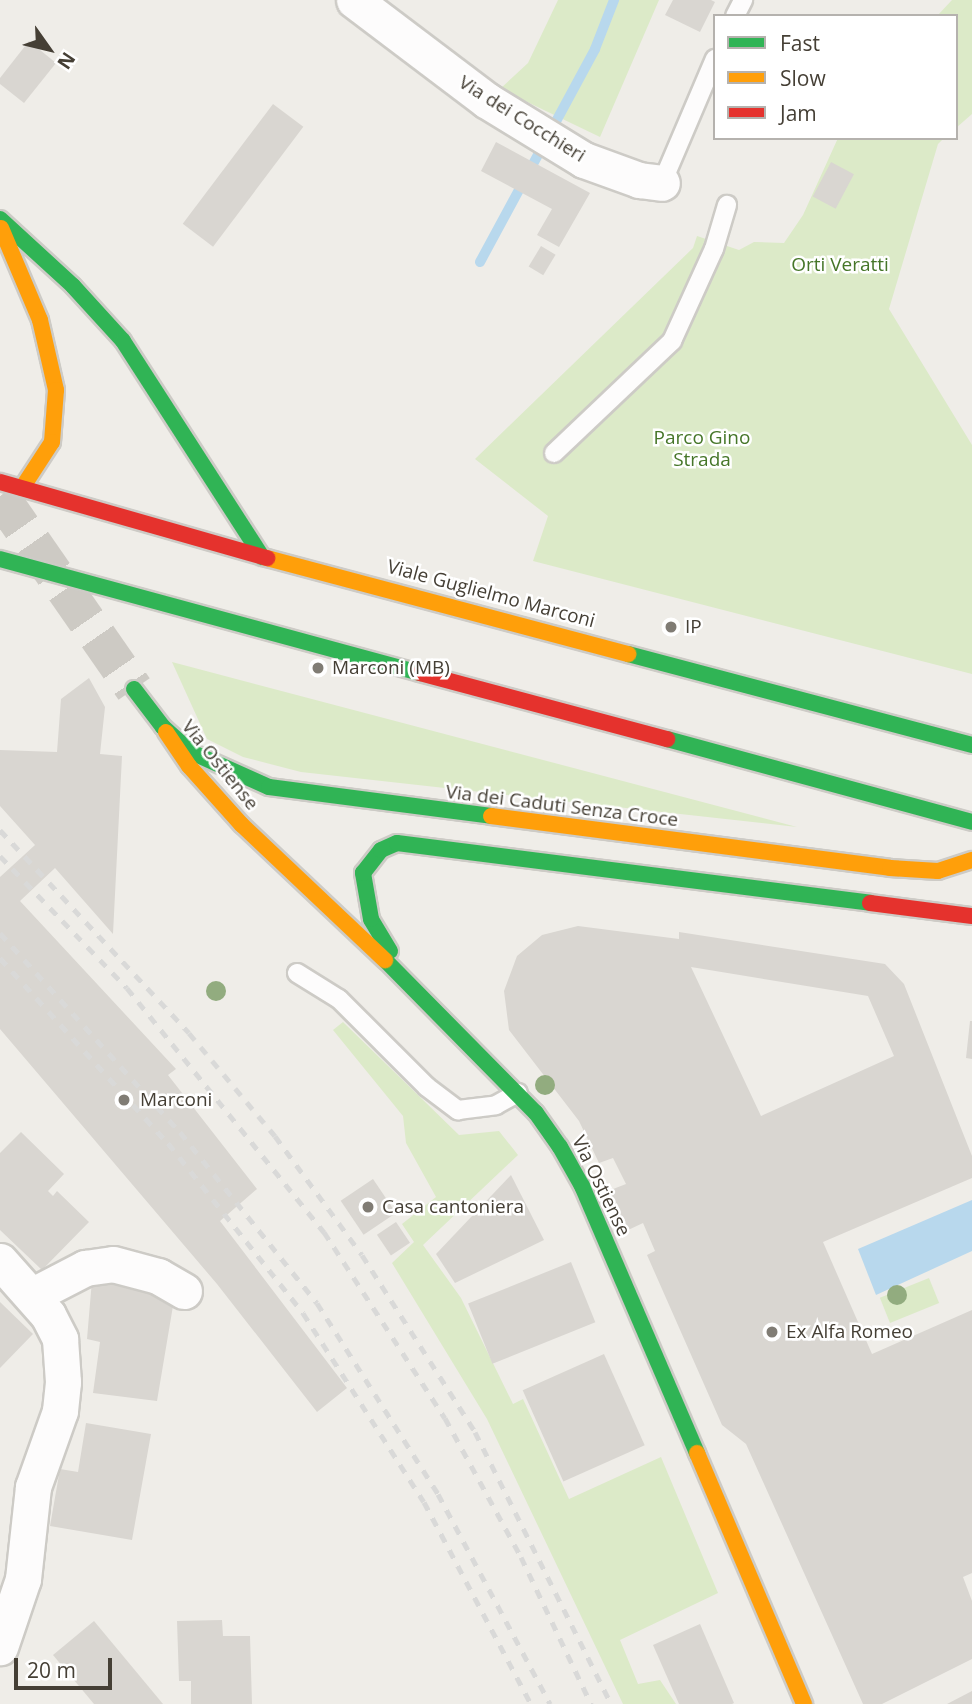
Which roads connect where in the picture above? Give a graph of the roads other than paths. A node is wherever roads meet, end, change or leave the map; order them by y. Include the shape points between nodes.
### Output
1 (354, 0) edge
2 (713, 64) edge
3 (662, 183) joint
4 (727, 205) dead end
5 (0, 219) edge
6 (0, 226) edge
7 (554, 453) dead end
8 (0, 482) edge
9 (22, 488) junction
10 (262, 557) junction
11 (0, 559) edge
12 (134, 689) tunnel mouth
13 (163, 727) junction
14 (972, 745) edge
15 (972, 822) edge
16 (972, 860) edge
17 (972, 916) edge
18 (297, 973) dead end
19 (410, 983) junction
20 (518, 1093) junction
21 (0, 1261) edge
22 (184, 1292) dead end
23 (33, 1295) junction
24 (0, 1647) edge
25 (804, 1704) edge

1 - 3 street, Via dei Cocchieri via 486,100 584,160
2 - 3 lane, Via dei Cocchieri
4 - 7 lane via 715,249 672,341
5 - 10 main road via 73,286 123,341
6 - 9 main road via 40,320 56,390 52,442
8 - 9 main road, Viale Guglielmo Marconi
9 - 10 main road, Viale Guglielmo Marconi
10 - 14 main road, Viale Guglielmo Marconi
11 - 15 main road
12 - 13 main road, Via Ostiense
13 - 16 main road, Via dei Caduti Senza Croce via 191,752 224,770 296,792 890,868 938,871
13 - 19 main road, Via Ostiense via 189,766 242,825
17 - 19 main road via 397,843 369,861 363,885 371,919
18 - 20 lane via 339,999 427,1087 458,1110 496,1105
19 - 20 main road, Via Ostiense
20 - 25 main road, Via Ostiense via 560,1147 582,1186
21 - 23 street
22 - 23 street via 158,1276 113,1264 85,1268
23 - 24 street via 60,1339 63,1382 60,1411 33,1487 23,1579

